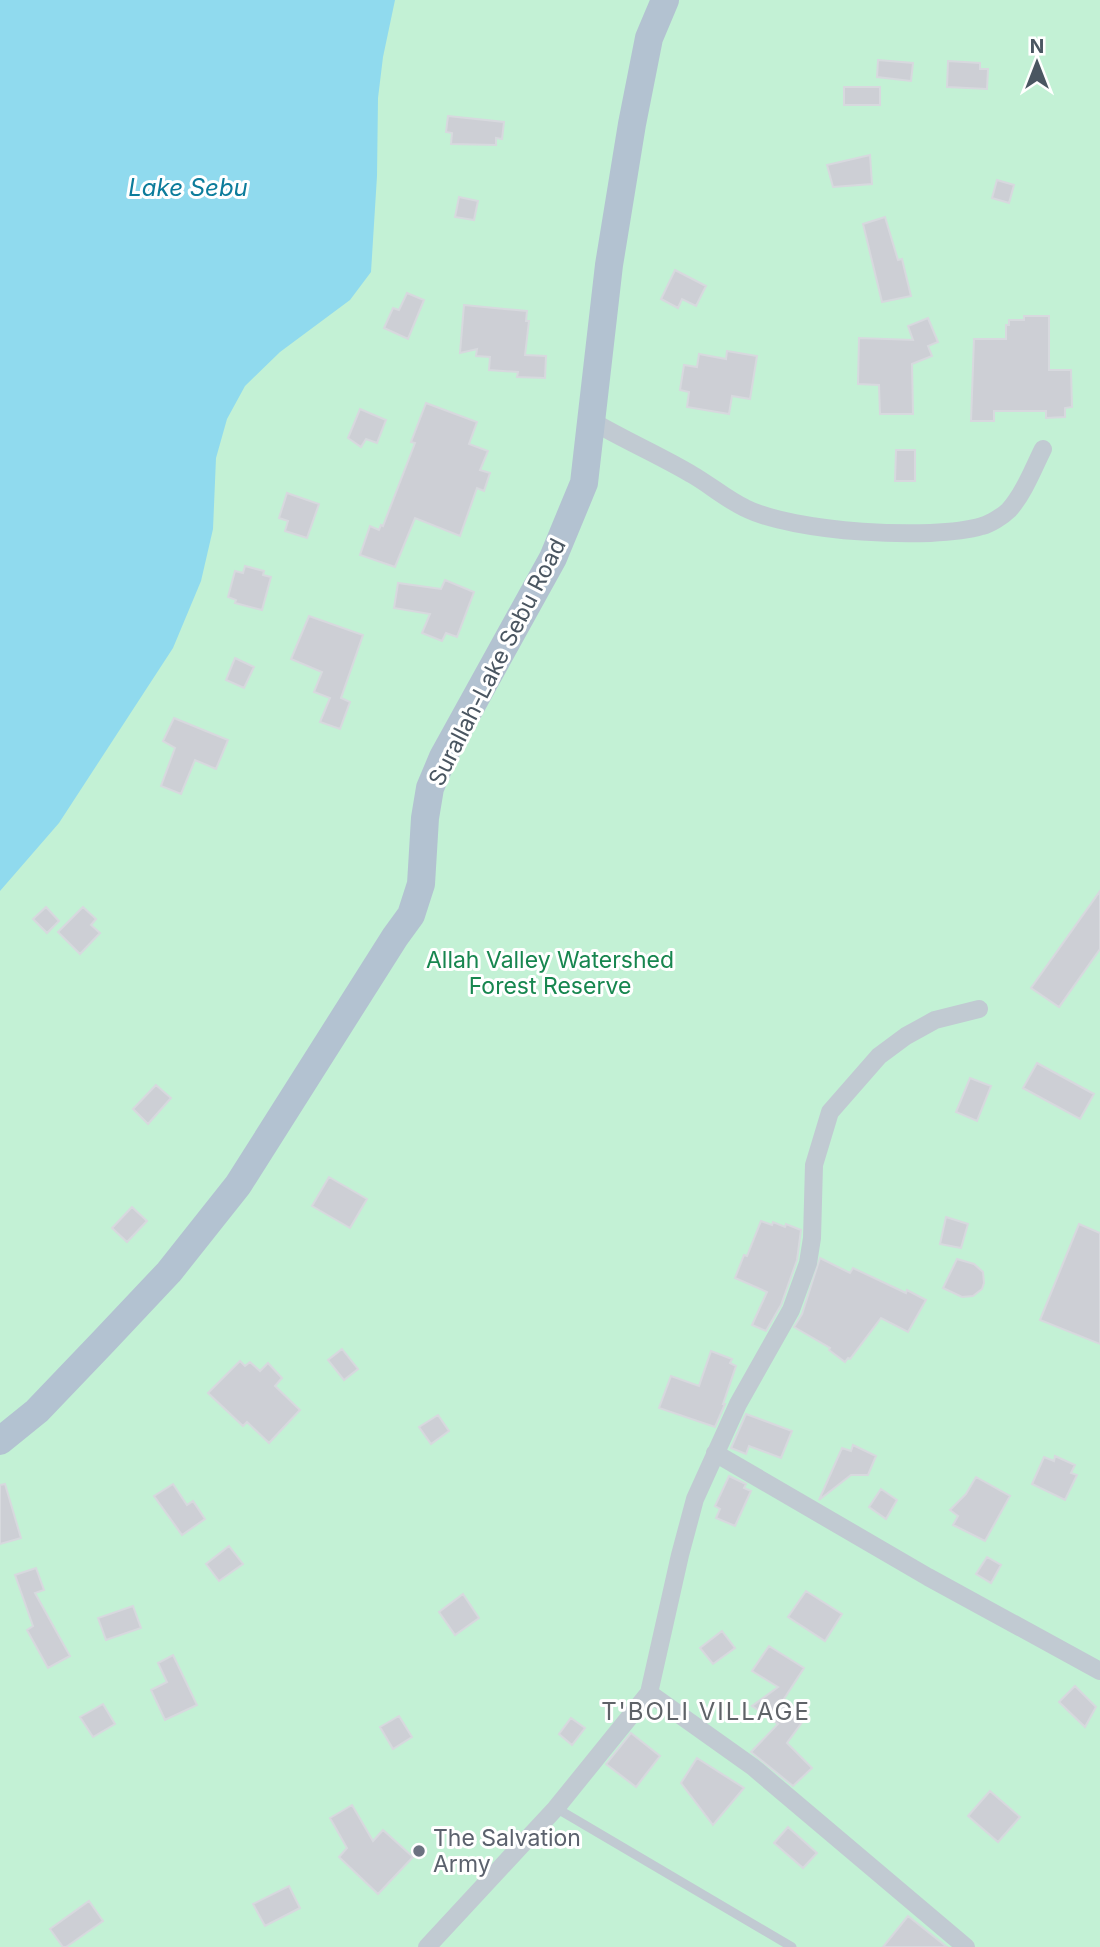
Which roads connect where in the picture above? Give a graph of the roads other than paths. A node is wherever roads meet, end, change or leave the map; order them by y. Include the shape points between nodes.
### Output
1 (665, 0) edge
2 (592, 421) junction
3 (1044, 449) dead end
4 (979, 1009) dead end
5 (0, 1440) edge
6 (715, 1452) junction
7 (1100, 1671) edge
8 (649, 1693) junction
9 (556, 1808) junction
10 (427, 1947) edge
11 (792, 1947) edge
12 (965, 1947) edge

1 - 2 main road, Surallah-Lake Sebu Road via 649,38 632,124 609,265
2 - 3 street via 745,508 770,518 857,530 923,534 986,526 1008,511
2 - 5 main road, Surallah-Lake Sebu Road via 584,483 553,558 430,788 421,884 411,915 238,1185 169,1272 37,1411
4 - 6 street via 935,1020 906,1036 879,1056 830,1112 814,1166 808,1263 791,1310
6 - 7 street
6 - 8 street via 695,1499
8 - 9 street
8 - 12 street via 753,1767
9 - 10 street
9 - 11 lane

